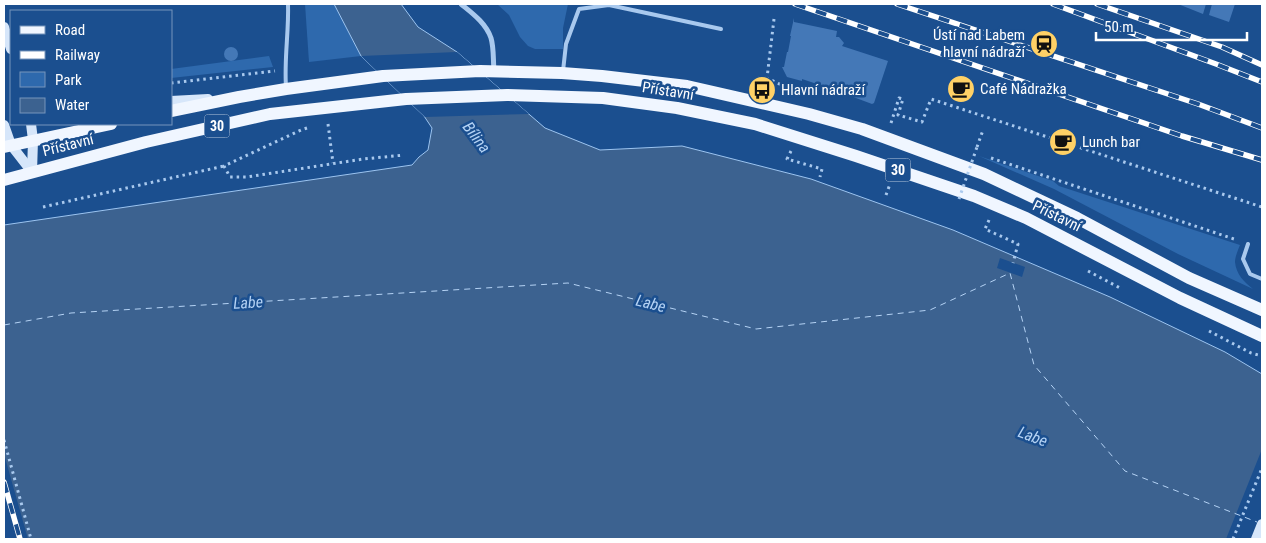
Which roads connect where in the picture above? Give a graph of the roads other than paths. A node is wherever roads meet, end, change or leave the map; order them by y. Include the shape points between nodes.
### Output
1 (288, 4) edge
2 (462, 4) edge
3 (4, 28) edge
4 (721, 29) dead end
5 (10, 45) edge
6 (494, 71) junction
7 (562, 73) junction
8 (286, 89) junction
9 (239, 97) junction
10 (172, 101) edge
11 (172, 111) edge
12 (4, 125) edge
13 (31, 125) edge
14 (106, 125) edge
15 (33, 140) junction
16 (7, 146) edge
17 (32, 172) junction
18 (4, 180) edge
19 (1248, 244) dead end
20 (1262, 279) edge
21 (1262, 310) edge
22 (1262, 336) edge
23 (1262, 524) edge
24 (1256, 539) edge

1 - 8 lane
2 - 6 street via 479,19 491,38
3 - 5 main road
4 - 7 lane via 609,5 580,9 566,44
6 - 7 main road, Přístavní / 30
6 - 8 main road, Přístavní / 30 via 383,76
7 - 21 main road, Přístavní / 30 via 687,86 809,114 862,130 992,178 1077,218 1190,278
8 - 9 main road, Přístavní / 30
9 - 10 main road
9 - 11 main road, Přístavní / 30
12 - 16 main road
13 - 15 main road
14 - 15 main road, Přístavní
15 - 16 main road, Přístavní
15 - 17 main road
16 - 17 main road
17 - 18 main road, 30
17 - 22 main road, Přístavní / 30 via 270,114 406,99 507,95 603,98 677,108 755,124 974,196 1026,218 1180,298
19 - 20 lane via 1243,260 1250,274
23 - 24 main road

